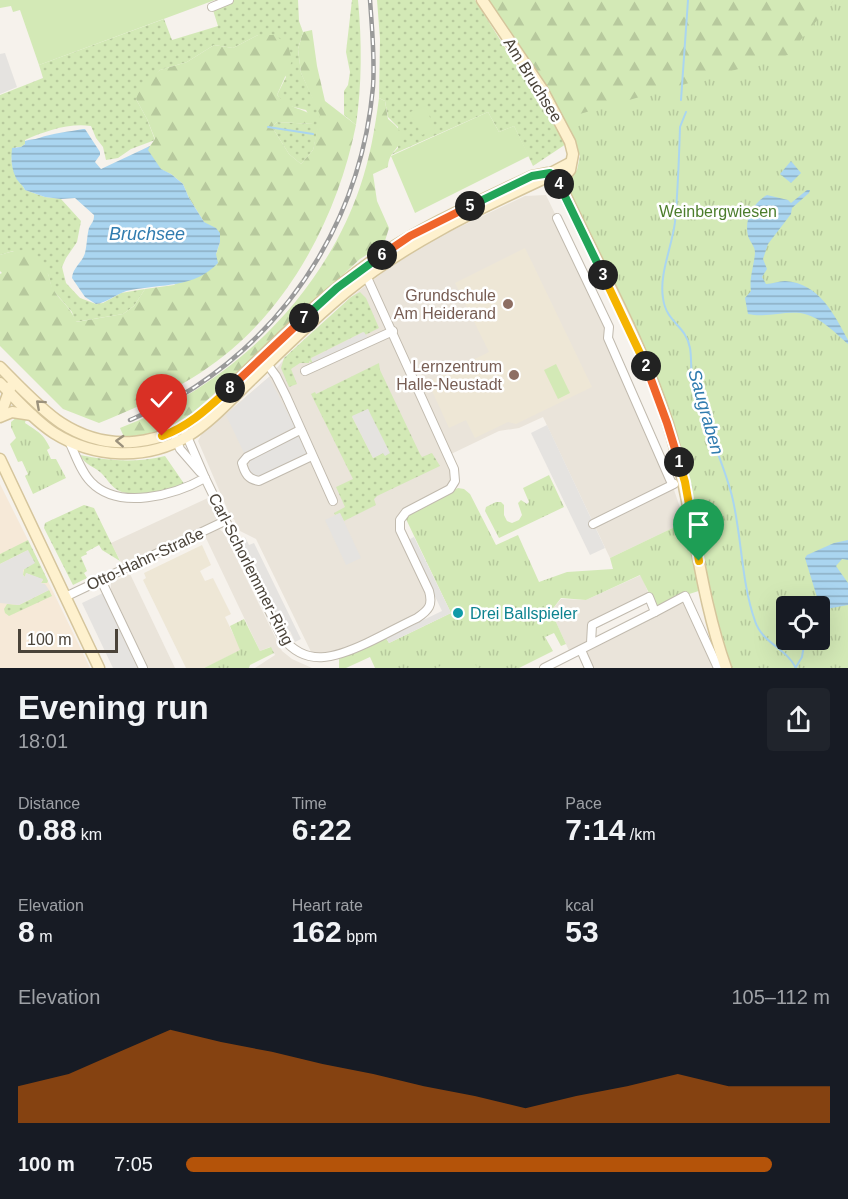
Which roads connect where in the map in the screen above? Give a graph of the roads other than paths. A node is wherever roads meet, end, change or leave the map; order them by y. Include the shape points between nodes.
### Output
1 (229, 0) edge
2 (482, 0) edge
3 (212, 7) dead end
4 (570, 164) junction
5 (550, 173) junction
6 (559, 184) junction
7 (557, 218) dead end
8 (365, 272) junction
9 (625, 320) junction
10 (609, 327) junction
11 (393, 331) junction
12 (265, 361) junction
13 (0, 367) edge
14 (305, 371) dead end
15 (14, 380) junction
16 (3, 387) edge
17 (33, 415) junction
18 (0, 417) edge
19 (300, 430) junction
20 (180, 434) junction
21 (69, 441) junction
22 (312, 456) junction
23 (0, 459) edge
24 (205, 478) junction
25 (685, 482) junction
26 (672, 484) junction
27 (333, 501) dead end
28 (225, 521) junction
29 (593, 524) dead end
30 (101, 580) junction
31 (65, 597) junction
32 (655, 612) junction
33 (591, 643) junction
34 (581, 650) junction
35 (99, 668) edge
36 (143, 668) edge
37 (544, 668) edge
38 (589, 668) edge
39 (718, 668) edge
40 (726, 668) edge

1 - 3 street
2 - 4 street, Am Bruchsee via 542,88 570,142
4 - 5 street
4 - 6 street
5 - 6 street
5 - 8 street via 532,176 436,222 410,236
6 - 9 street
7 - 10 street
8 - 11 street, Carl-Schorlemmer-Ring
8 - 12 street via 337,288
9 - 10 street
9 - 25 street via 651,379
10 - 26 street via 608,338
11 - 14 street
11 - 28 street, Carl-Schorlemmer-Ring via 454,469 455,482 450,489 406,512 400,520 400,530 429,591 428,610 336,657 308,659 289,647 282,637
12 - 19 street
12 - 20 street
13 - 15 street
15 - 16 street
20 -> 15 street via 137,442 85,435 59,421
16 - 17 street
16 - 18 street
17 - 18 street via 12,412
17 - 21 street
19 - 22 street
19 - 22 street via 247,457 242,463 245,473 259,481
20 - 21 street via 152,450 119,454
20 - 24 street, Carl-Schorlemmer-Ring
20 - 24 street, Carl-Schorlemmer-Ring
21 - 24 street via 90,482 114,495 169,494
22 - 27 street
23 - 31 street
24 - 28 street, Carl-Schorlemmer-Ring
25 - 26 street
25 - 40 street via 710,611
26 - 29 street
28 - 30 street, Otto-Hahn-Straße
30 - 31 street, Otto-Hahn-Straße
30 - 36 street
31 - 35 street
32 - 33 street
32 - 33 street via 649,597 592,625
32 - 39 street via 685,596
33 - 34 street
34 - 37 street
34 - 38 street

